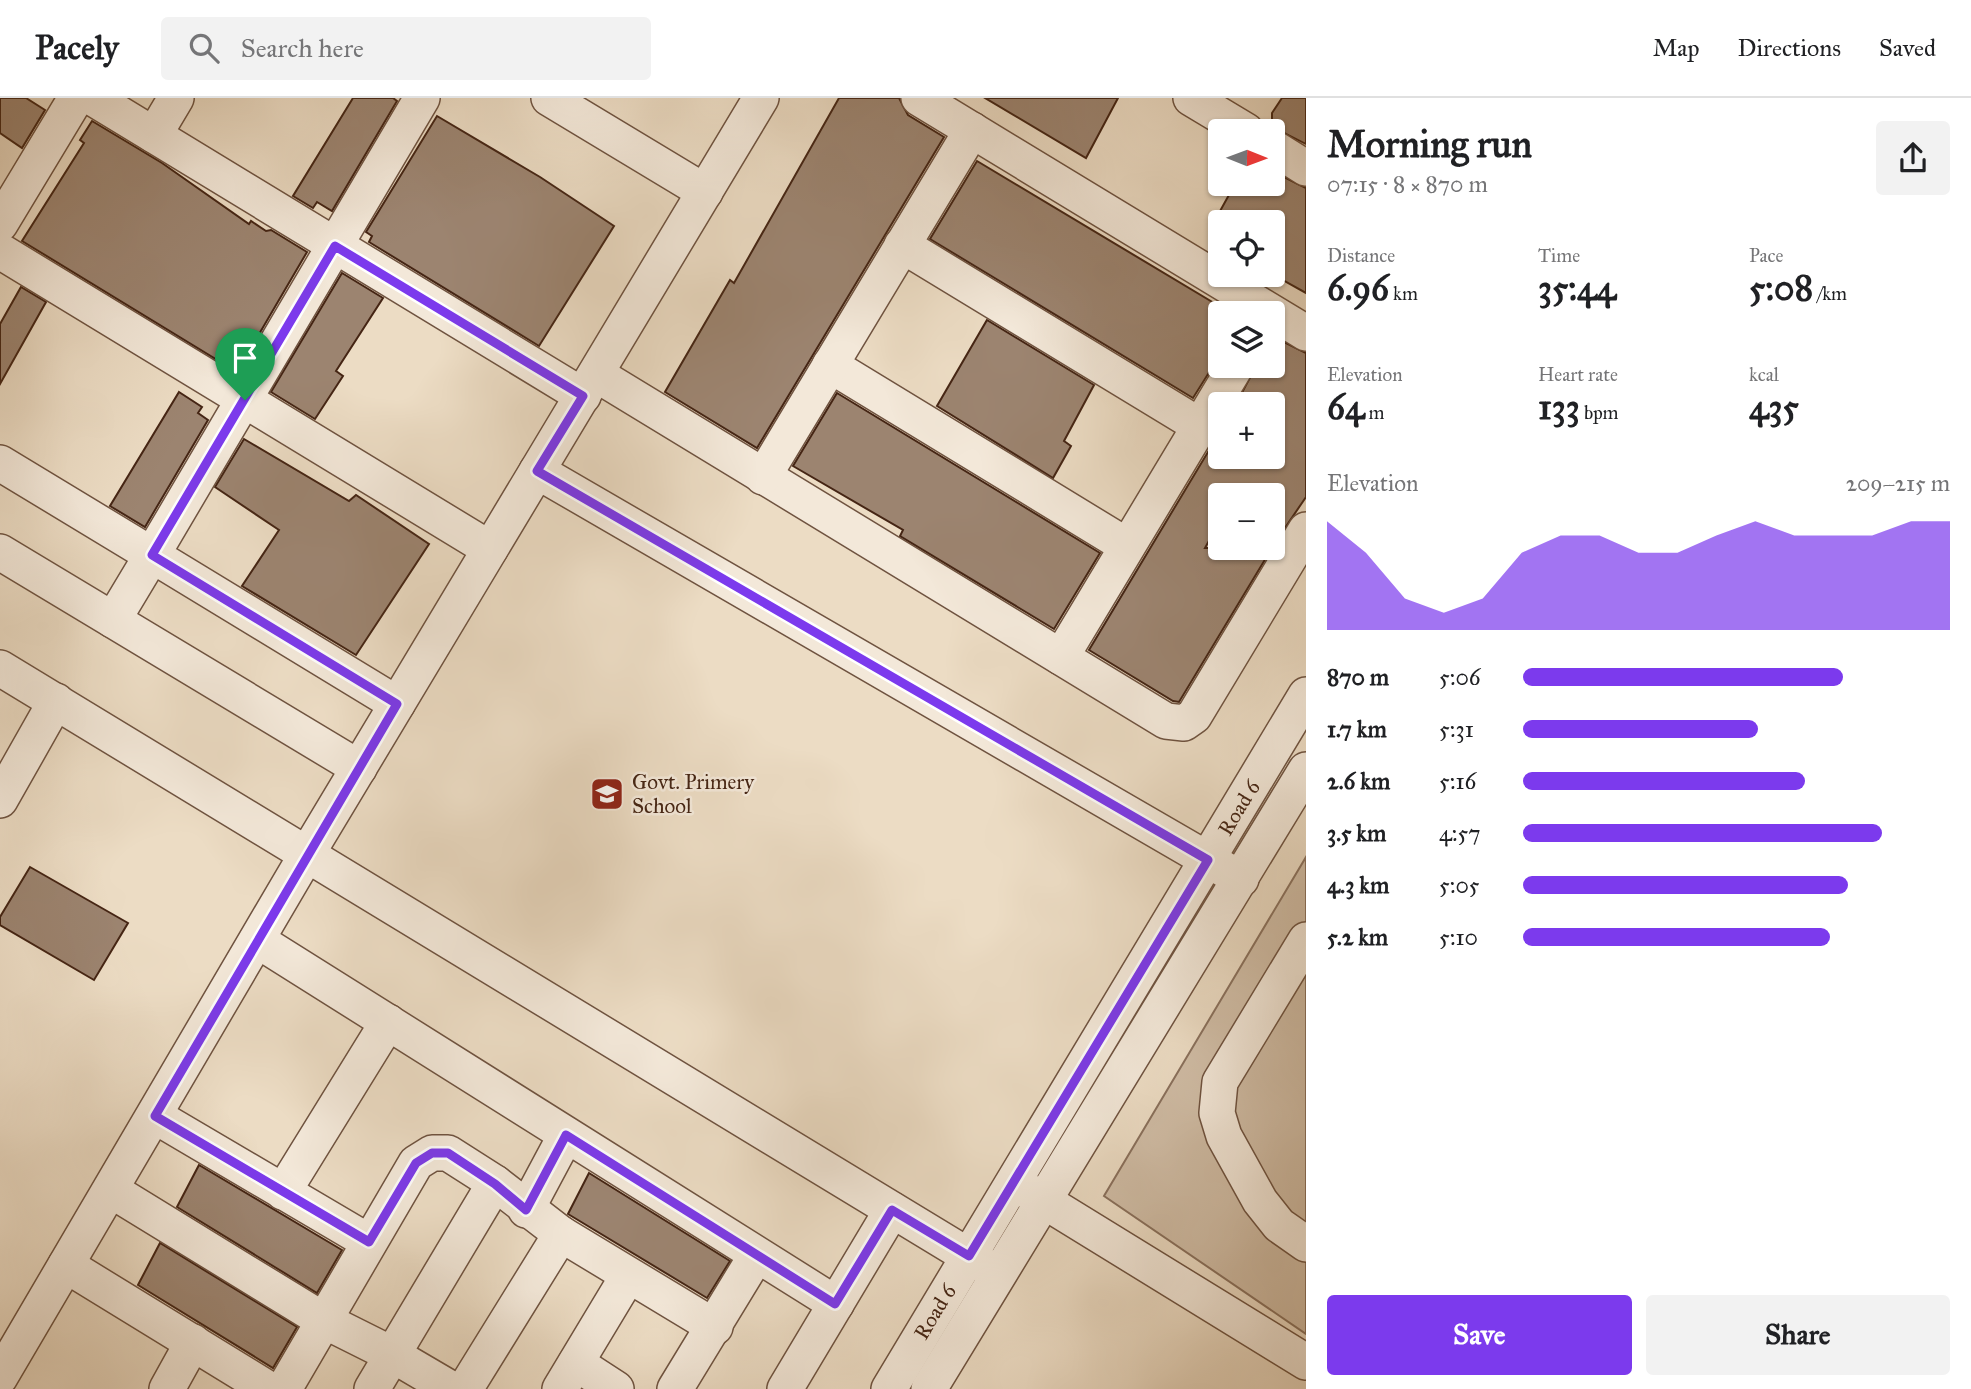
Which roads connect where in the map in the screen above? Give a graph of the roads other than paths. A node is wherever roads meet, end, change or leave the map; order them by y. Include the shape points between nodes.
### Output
1 (76, 98) edge
2 (93, 98) edge
3 (176, 98) edge
4 (422, 98) edge
5 (549, 98) edge
6 (761, 98) edge
7 (919, 98) edge
8 (1191, 98) edge
9 (1226, 119) edge
10 (972, 130) junction
11 (154, 135) junction
12 (1285, 155) edge
13 (1306, 168) edge
14 (705, 192) junction
15 (0, 224) edge
16 (902, 245) junction
17 (335, 246) junction
18 (0, 251) edge
19 (1250, 301) edge
20 (1285, 321) edge
21 (1306, 333) edge
22 (830, 365) junction
23 (1229, 378) edge
24 (589, 385) junction
25 (245, 400) junction
26 (1199, 426) junction
27 (0, 463) edge
28 (537, 471) junction
29 (763, 477) junction
30 (1306, 530) edge
31 (1127, 546) junction
32 (490, 549) junction
33 (0, 552) edge
34 (152, 555) junction
35 (113, 620) junction
36 (1061, 657) junction
37 (0, 668) edge
38 (1306, 695) edge
39 (56, 701) junction
40 (397, 704) junction
41 (359, 768) junction
42 (1306, 770) edge
43 (0, 800) edge
44 (307, 854) junction
45 (1208, 860) junction
46 (1241, 879) junction
47 (257, 940) junction
48 (1306, 940) edge
49 (388, 1022) junction
50 (155, 1116) junction
51 (566, 1135) junction
52 (495, 1184) junction
53 (111, 1190) junction
54 (1027, 1191) junction
55 (283, 1192) junction
56 (526, 1210) junction
57 (892, 1210) junction
58 (561, 1234) junction
59 (369, 1242) junction
60 (1306, 1244) edge
61 (756, 1256) junction
62 (969, 1256) junction
63 (66, 1265) junction
64 (998, 1274) junction
65 (628, 1276) junction
66 (835, 1304) junction
67 (323, 1320) junction
68 (715, 1327) junction
69 (193, 1342) junction
70 (393, 1355) junction
71 (1306, 1362) edge
72 (1, 1374) edge
73 (568, 1376) edge
74 (167, 1389) edge
75 (268, 1389) edge
76 (284, 1389) edge
77 (372, 1389) edge
78 (451, 1389) edge
79 (465, 1389) edge
80 (616, 1389) edge
81 (675, 1389) edge
82 (785, 1389) edge
83 (889, 1389) edge
84 (929, 1389) edge

1 - 15 street
2 - 11 street
3 - 11 street
4 - 17 street
5 - 14 street
6 - 14 street
7 - 10 street
8 - 9 street
10 - 16 street
10 - 19 street
11 - 17 street
12 - 13 street
14 - 24 street
16 - 22 street
16 - 26 street
17 - 24 street
17 - 25 street
18 - 25 street
20 - 21 street
22 - 29 street
22 - 31 street
23 - 26 street
24 - 28 street
24 - 29 street
25 - 32 street
25 - 34 street
26 - 31 street
27 - 34 street
28 - 32 street
28 - 45 street
29 - 36 street
30 - 36 street via 1194,716 1184,723 1166,721
31 - 36 street
32 - 40 street
33 - 35 street
34 - 35 street
34 - 40 street
35 - 41 street
37 - 39 street
38 - 45 street, Road 6
39 - 43 street
39 - 44 street
40 - 41 street
41 - 44 street
42 - 46 street, Road 6
44 - 47 street
44 - 57 street
45 - 46 street
45 - 54 street, Road 6
46 - 54 street, Road 6 via 1170,999
47 - 49 street
47 - 50 street
48 - 60 street via 1220,1082 1217,1113 1224,1136 1260,1201 1279,1225
49 - 51 street
49 - 55 street
50 - 53 street
50 - 55 street
51 - 56 street
51 - 61 street
52 - 56 street
52 - 59 street via 448,1153 432,1153 416,1163
52 - 70 street
53 - 63 street
53 - 67 street
54 - 62 street, Road 6
54 - 64 street, Road 6
54 - 71 street
55 - 59 street
56 - 58 street
57 - 62 street
57 - 66 street
58 - 65 street
58 - 79 street
59 - 67 street
61 - 66 street
61 - 68 street
62 - 64 street
62 - 83 street, Road 6
63 - 69 street
63 - 72 street
64 - 84 street, Road 6
65 - 68 street
65 - 73 street
66 - 82 street
67 - 70 street
67 - 76 street
68 - 81 street
69 - 74 street
69 - 75 street
70 - 77 street
70 - 78 street
73 - 80 street

